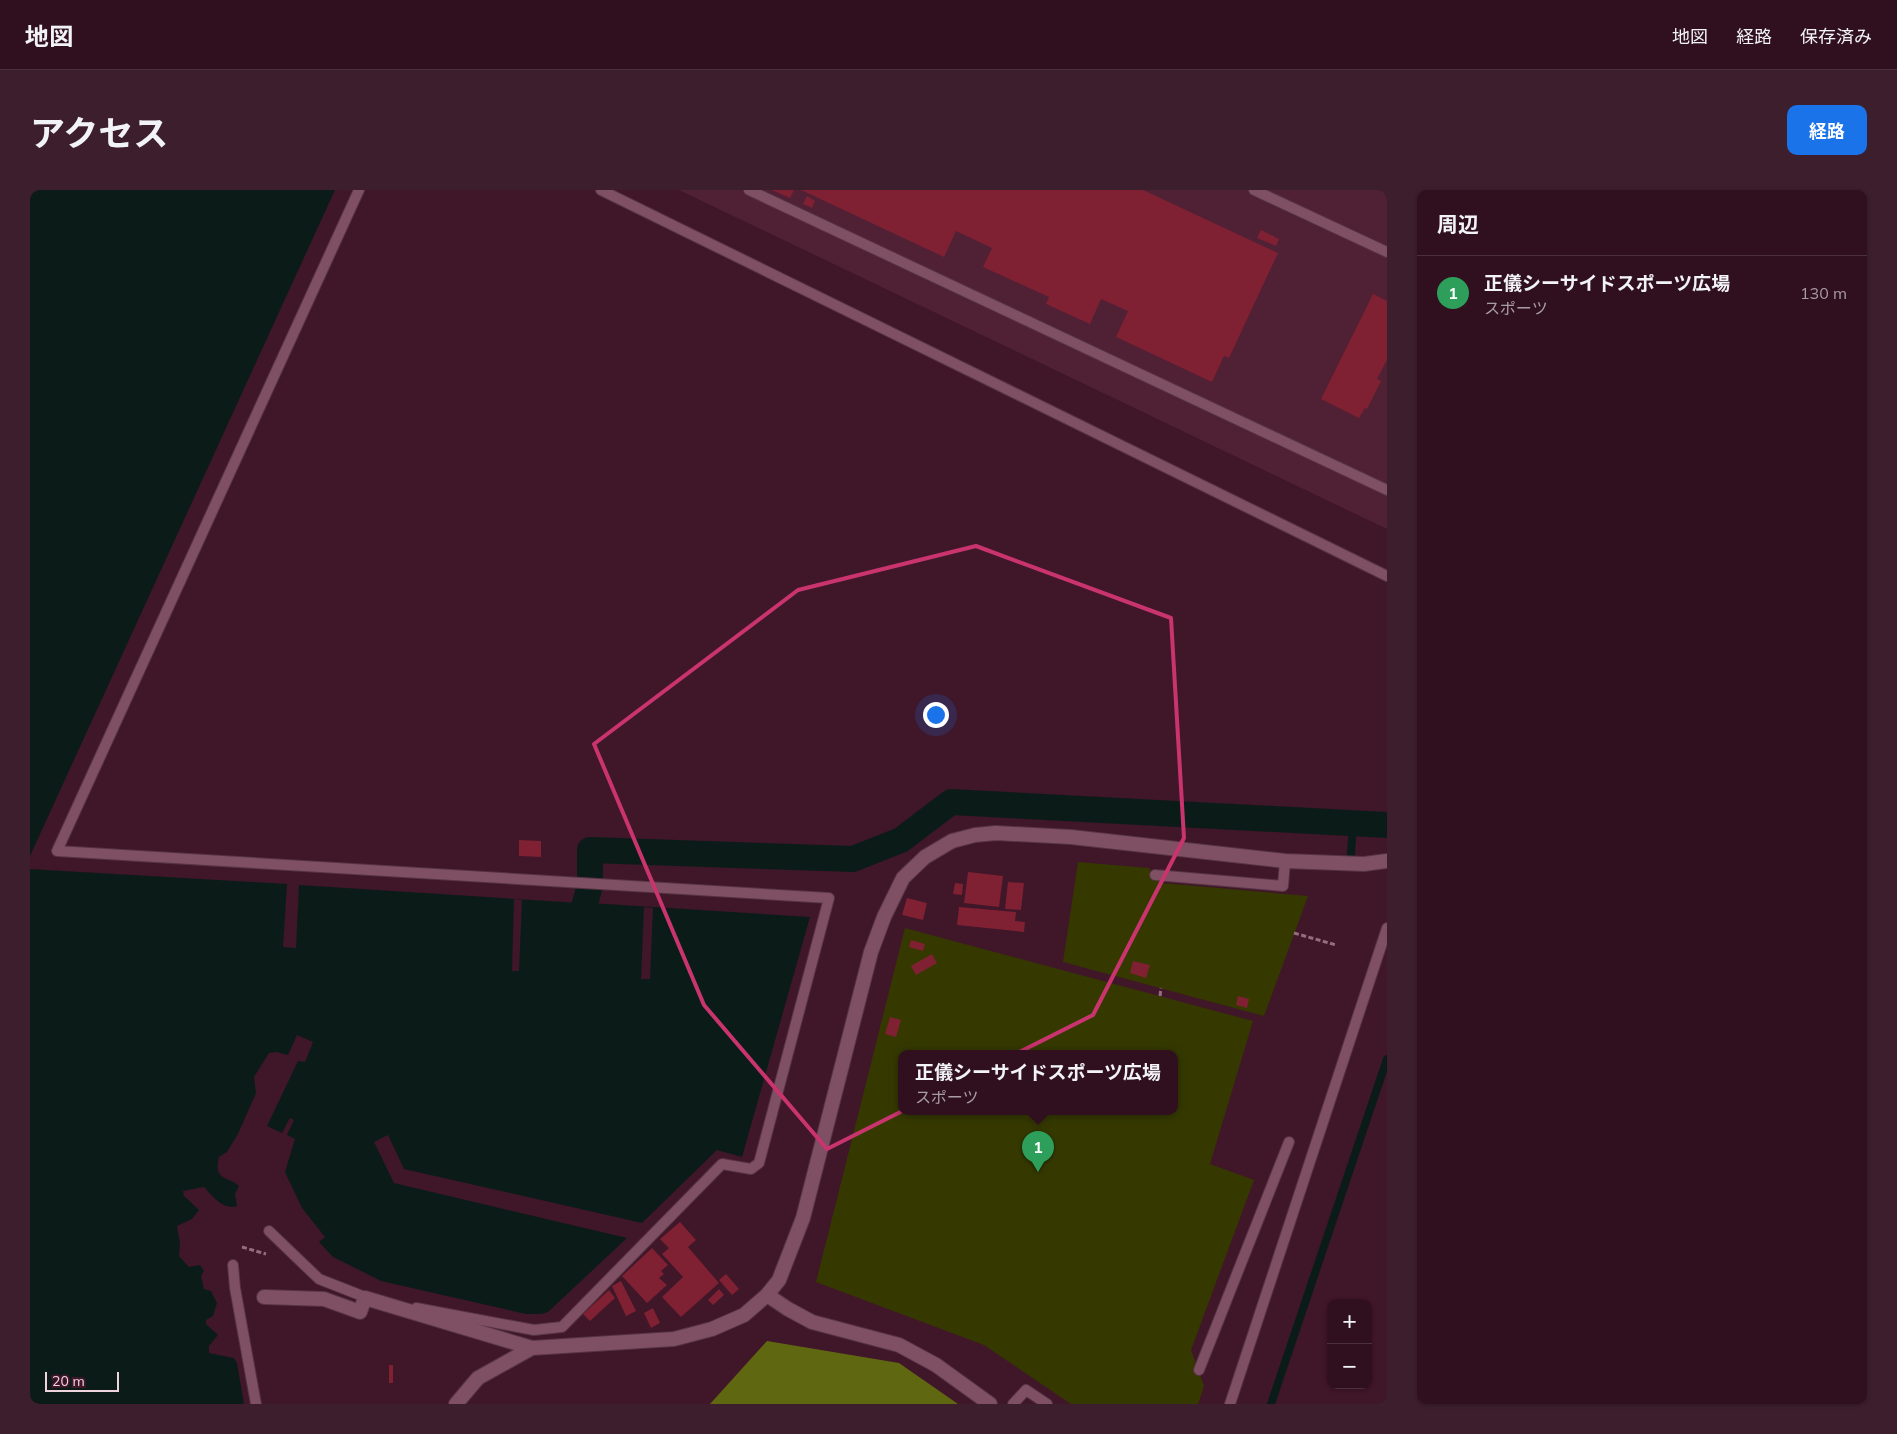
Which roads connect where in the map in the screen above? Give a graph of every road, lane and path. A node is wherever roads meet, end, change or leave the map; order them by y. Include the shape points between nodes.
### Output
1 (359, 190) edge
2 (601, 190) edge
3 (749, 190) edge
4 (1254, 190) edge
5 (1387, 252) edge
6 (1387, 489) edge
7 (1387, 576) edge
8 (1285, 861) junction
9 (1387, 861) edge
10 (1155, 875) dead end
11 (1387, 928) edge
12 (1294, 933) dead end
13 (1336, 945) dead end
14 (1162, 988) dead end
15 (1160, 996) dead end
16 (1289, 1142) dead end
17 (269, 1231) dead end
18 (242, 1247) dead end
19 (274, 1257) dead end
20 (233, 1265) dead end
21 (767, 1295) junction
22 (264, 1297) dead end
23 (365, 1298) junction
24 (532, 1348) junction
25 (1199, 1370) dead end
26 (256, 1404) edge
27 (456, 1404) edge
28 (990, 1404) edge
29 (1013, 1404) edge
30 (1047, 1404) edge
31 (1230, 1404) edge

1 - 23 lane via 57,852 830,898 758,1163 751,1169 722,1164 562,1327 534,1330
2 - 7 lane
3 - 6 lane
4 - 5 lane
8 - 9 street via 1364,864
8 - 10 lane via 1283,886
8 - 21 street via 1071,837 996,832 952,841 924,857 903,878 871,952 802,1218 779,1280
11 - 31 lane
12 - 13 path
14 - 15 path
16 - 25 lane
17 - 23 lane via 319,1279
18 - 19 path
20 - 26 lane
21 - 24 street via 744,1315 712,1329 674,1339
21 - 28 street via 812,1322 899,1345 936,1365
22 - 23 street via 324,1299 360,1312
23 - 24 street
24 - 27 street via 478,1378
29 - 30 lane via 1026,1390

